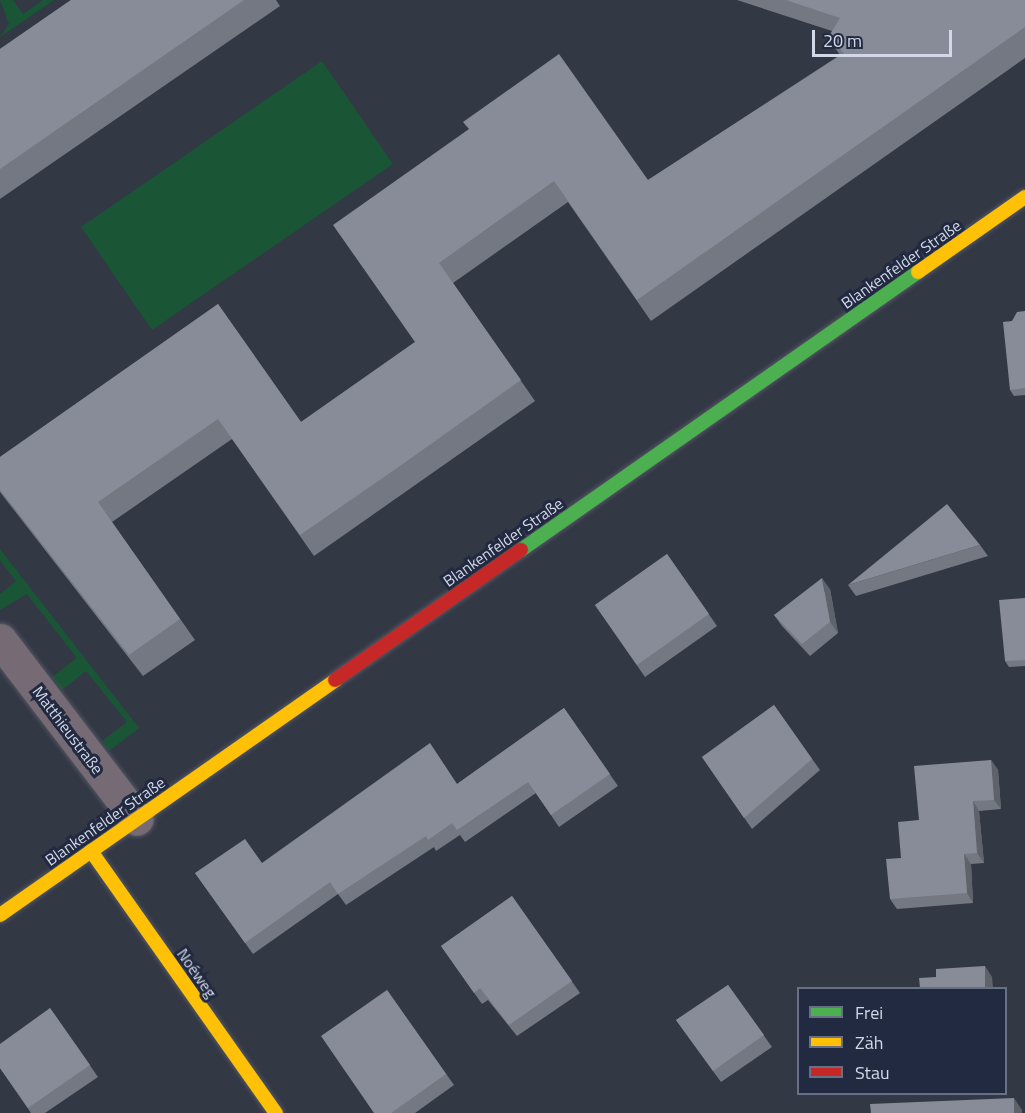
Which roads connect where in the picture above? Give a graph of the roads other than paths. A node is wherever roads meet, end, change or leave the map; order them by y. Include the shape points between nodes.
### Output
1 (1025, 197) edge
2 (0, 640) edge
3 (137, 819) junction
4 (91, 851) junction
5 (0, 915) edge
6 (276, 1113) edge

1 - 3 street, Blankenfelder Straße
2 - 3 street, Matthieustraße
3 - 4 street, Blankenfelder Straße
4 - 5 street, Blankenfelder Straße
4 - 6 street, Noéweg

